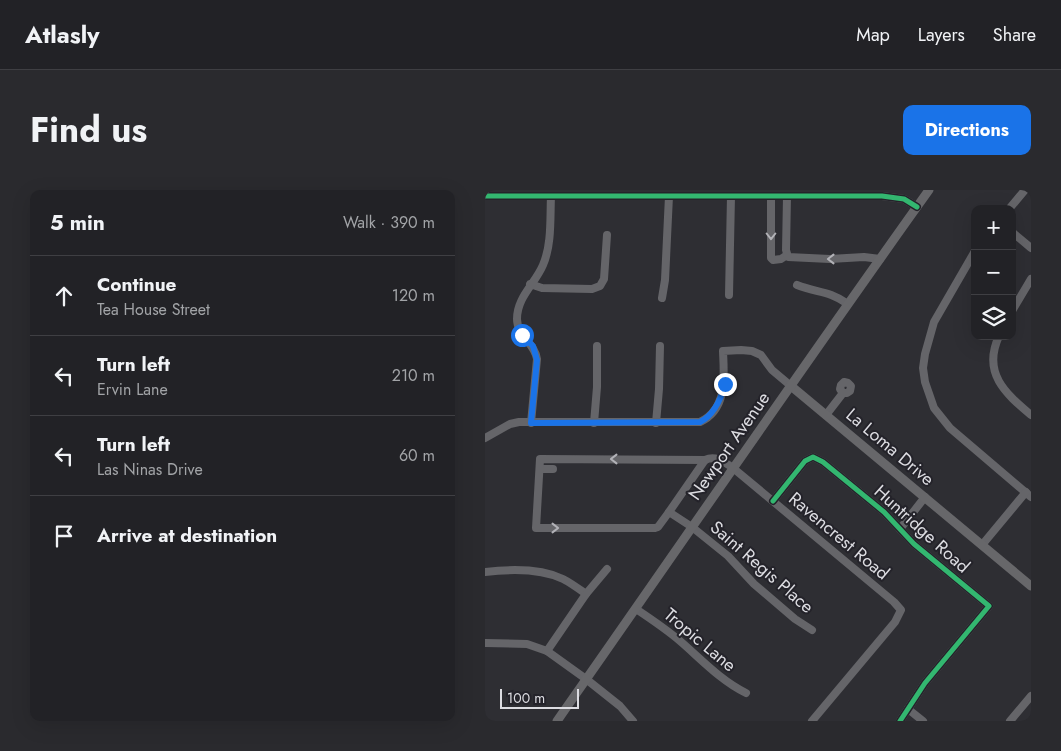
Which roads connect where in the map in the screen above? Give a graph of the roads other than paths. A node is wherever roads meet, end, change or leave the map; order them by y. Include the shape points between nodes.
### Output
1 (929, 190) edge
2 (1025, 190) edge
3 (500, 193) edge
4 (708, 193) edge
5 (798, 193) edge
6 (845, 193) edge
7 (864, 193) edge
8 (485, 196) edge
9 (551, 196) junction
10 (669, 196) junction
11 (731, 196) junction
12 (771, 196) junction
13 (787, 196) junction
14 (1012, 205) edge
15 (917, 207) junction
16 (607, 235) dead end
17 (1016, 235) edge
18 (1031, 248) edge
19 (787, 255) junction
20 (971, 258) edge
21 (880, 259) junction
22 (1031, 279) edge
23 (530, 284) junction
24 (797, 285) dead end
25 (729, 295) dead end
26 (662, 298) dead end
27 (848, 304) junction
28 (1016, 305) edge
29 (998, 340) edge
30 (597, 346) dead end
31 (659, 346) dead end
32 (791, 386) junction
33 (843, 393) dead end
34 (826, 415) junction
35 (1031, 415) edge
36 (531, 423) junction
37 (594, 423) junction
38 (656, 423) junction
39 (485, 438) edge
40 (705, 460) junction
41 (733, 468) junction
42 (540, 469) junction
43 (553, 469) dead end
44 (1028, 495) edge
45 (925, 497) junction
46 (773, 501) junction
47 (669, 512) junction
48 (692, 527) junction
49 (900, 530) junction
50 (982, 545) junction
51 (607, 569) dead end
52 (485, 572) edge
53 (1031, 586) edge
54 (587, 594) junction
55 (636, 609) junction
56 (812, 630) dead end
57 (485, 643) edge
58 (547, 651) junction
59 (586, 679) junction
60 (746, 693) dead end
61 (1031, 696) edge
62 (908, 709) junction
63 (1014, 720) edge
64 (557, 721) edge
65 (633, 721) edge
66 (812, 721) edge
67 (900, 721) edge
68 (923, 721) edge

1 - 15 main road, Newport Avenue
2 - 14 street
3 - 8 street
3 - 9 street
4 - 10 street
4 - 11 street
5 - 6 street
5 - 13 street
6 - 7 street
7 - 15 street via 900,198
9 - 10 street
9 - 23 street via 547,256
10 - 26 street
11 - 12 street
11 - 25 street
12 - 13 street
12 -> 19 street via 771,258 781,260
13 - 19 street
15 - 21 main road, Newport Avenue
16 - 23 street via 604,279 600,286 592,289 542,288
17 - 18 street
21 -> 19 street
20 - 44 street via 928,338 923,368 925,382 934,408 950,428
21 - 27 main road, Newport Avenue
22 - 28 street
23 - 36 street via 519,303 517,320 522,335 536,352
24 - 27 street via 828,292
27 - 32 main road, Newport Avenue
29 - 35 street via 993,356 996,378 1009,396
30 - 37 street
31 - 38 street
32 - 34 main road, La Loma Drive
32 - 38 street, La Loma Drive via 772,370 761,355 752,351 723,351 725,384 714,410 706,419 692,423
32 - 41 main road, Newport Avenue
33 - 34 street
34 - 45 main road, La Loma Drive
36 - 37 street
36 - 39 street via 510,424
37 - 38 street
40 - 41 street, Ravencrest Road via 714,458
40 -> 42 street, Ravencrest Road via 540,459
40 - 47 street
41 - 46 street, Ravencrest Road
41 - 48 main road, Newport Avenue
42 - 43 street
42 -> 47 street via 536,528 655,528
44 - 50 street
45 - 49 street
45 - 50 main road, La Loma Drive
46 - 49 street, Huntridge Road via 805,461 813,457 877,506
46 - 66 street, Ravencrest Road via 901,610 895,622
47 - 48 street, Saint Regis Place
48 - 55 main road, Newport Avenue
48 - 56 street, Saint Regis Place via 728,556 753,584
49 - 62 street, Huntridge Road via 989,606 925,683
50 - 53 main road, La Loma Drive
51 - 54 street
52 - 54 street via 548,573
54 - 58 street
55 - 59 main road, Newport Avenue
55 - 60 street, Tropic Lane
57 - 58 street via 520,643
58 - 59 street
59 - 64 main road, Newport Avenue
59 - 65 street via 620,706
61 - 63 street
62 - 67 street
62 - 68 street

